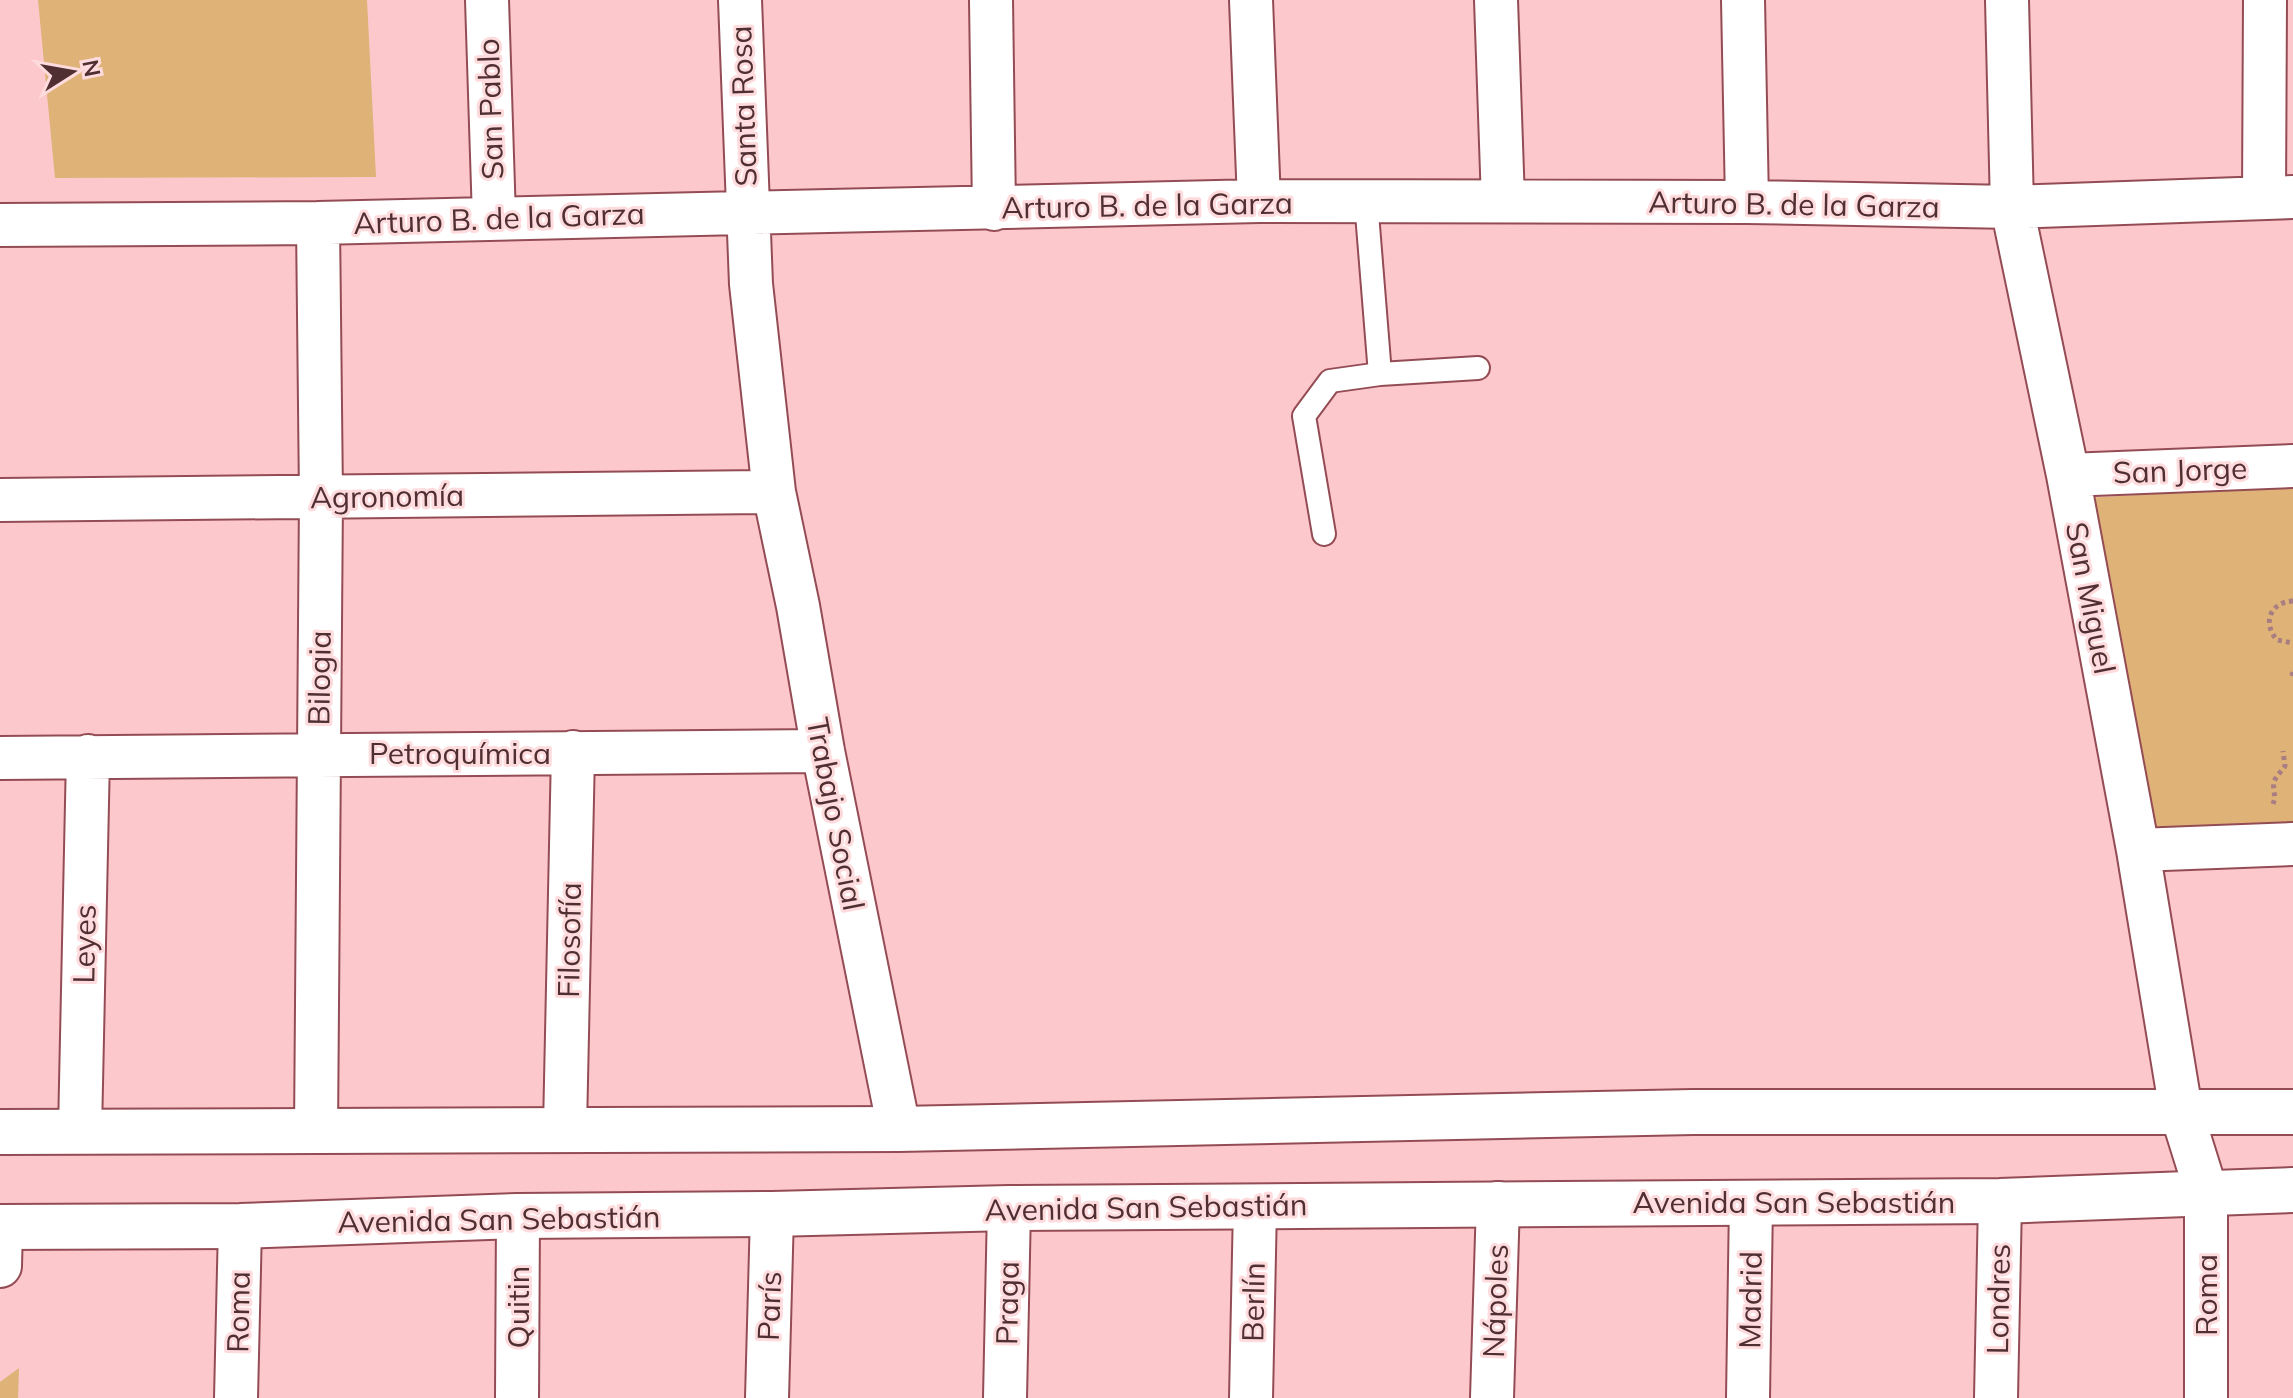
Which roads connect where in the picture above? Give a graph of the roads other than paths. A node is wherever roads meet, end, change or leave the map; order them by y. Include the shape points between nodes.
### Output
1 (487, 0) edge
2 (740, 0) edge
3 (991, 0) edge
4 (1251, 0) edge
5 (1496, 0) edge
6 (1743, 0) edge
7 (2007, 0) edge
8 (2274, 10) edge
9 (2279, 197) edge
10 (1259, 201) junction
11 (1366, 201) junction
12 (1503, 201) junction
13 (1747, 202) junction
14 (2012, 207) junction
15 (994, 209) junction
16 (747, 212) junction
17 (494, 218) junction
18 (318, 223) junction
19 (0, 225) edge
20 (1478, 368) dead end
21 (1380, 374) junction
22 (2293, 466) edge
23 (2068, 475) junction
24 (774, 492) junction
25 (321, 497) junction
26 (0, 500) edge
27 (1324, 534) dead end
28 (823, 751) junction
29 (573, 752) junction
30 (318, 754) junction
31 (88, 756) junction
32 (0, 758) edge
33 (2280, 844) edge
34 (2138, 850) junction
35 (2181, 1111) junction
36 (2293, 1112) edge
37 (565, 1128) junction
38 (899, 1129) junction
39 (80, 1131) junction
40 (0, 1132) edge
41 (316, 1132) junction
42 (2293, 1190) edge
43 (2206, 1191) junction
44 (2000, 1201) junction
45 (1498, 1203) junction
46 (1751, 1203) junction
47 (1255, 1206) junction
48 (1009, 1208) junction
49 (772, 1214) junction
50 (518, 1216) junction
51 (240, 1226) junction
52 (0, 1240) edge
53 (236, 1398) edge
54 (517, 1398) edge
55 (767, 1398) edge
56 (1005, 1398) edge
57 (1251, 1398) edge
58 (1492, 1398) edge
59 (1748, 1398) edge
60 (1996, 1398) edge
61 (2206, 1398) edge

1 - 17 street, San Pablo
2 - 16 street, Santa Rosa
3 - 15 street
4 - 10 street
5 - 12 street
6 - 13 street
7 - 14 street, San Miguel
8 - 9 street
9 - 14 street, Arturo B. de la Garza
10 - 11 street, Arturo B. de la Garza
10 - 15 street, Arturo B. de la Garza
11 - 12 street, Arturo B. de la Garza
11 - 21 lane
12 - 13 street, Arturo B. de la Garza
13 - 14 street, Arturo B. de la Garza
14 - 23 street, San Miguel
15 - 16 street, Arturo B. de la Garza
16 - 17 street, Arturo B. de la Garza
16 - 24 street, Trabajo Social
17 - 18 street, Arturo B. de la Garza
18 - 19 street, Arturo B. de la Garza
18 - 25 street, Bilogia
20 - 21 lane
21 - 27 lane via 1330,381 1304,416
22 - 23 street, San Jorge
23 - 34 street, San Miguel
24 - 25 street, Agronomía
24 - 28 street, Trabajo Social
25 - 26 street, Agronomía
25 - 30 street, Bilogia
28 - 29 street, Petroquímica
28 - 38 street, Trabajo Social
29 - 30 street, Petroquímica
29 - 37 street, Filosofía
30 - 31 street, Petroquímica
30 - 41 street, Bilogia
31 - 32 street, Petroquímica
31 - 39 street, Leyes
33 - 34 street
34 - 35 street, San Miguel
35 - 36 main road
35 - 38 main road via 1693,1112
35 - 43 street, San Miguel
37 - 38 main road
37 - 41 main road
39 - 40 main road
39 - 41 main road
42 - 43 main road, Avenida San Sebastián
43 - 44 main road, Avenida San Sebastián
43 - 61 street, Roma
44 - 46 main road, Avenida San Sebastián
44 - 60 street, Londres
45 - 46 main road, Avenida San Sebastián
45 - 47 main road, Avenida San Sebastián
45 - 58 street, Nápoles
46 - 59 street, Madrid
47 - 48 main road, Avenida San Sebastián
47 - 57 street, Berlín
48 - 49 main road, Avenida San Sebastián
48 - 56 street, Praga
49 - 50 main road, Avenida San Sebastián
49 - 55 street, París
50 - 51 main road, Avenida San Sebastián
50 - 54 street, Quitin
51 - 52 main road, Avenida San Sebastián
51 - 53 street, Roma

